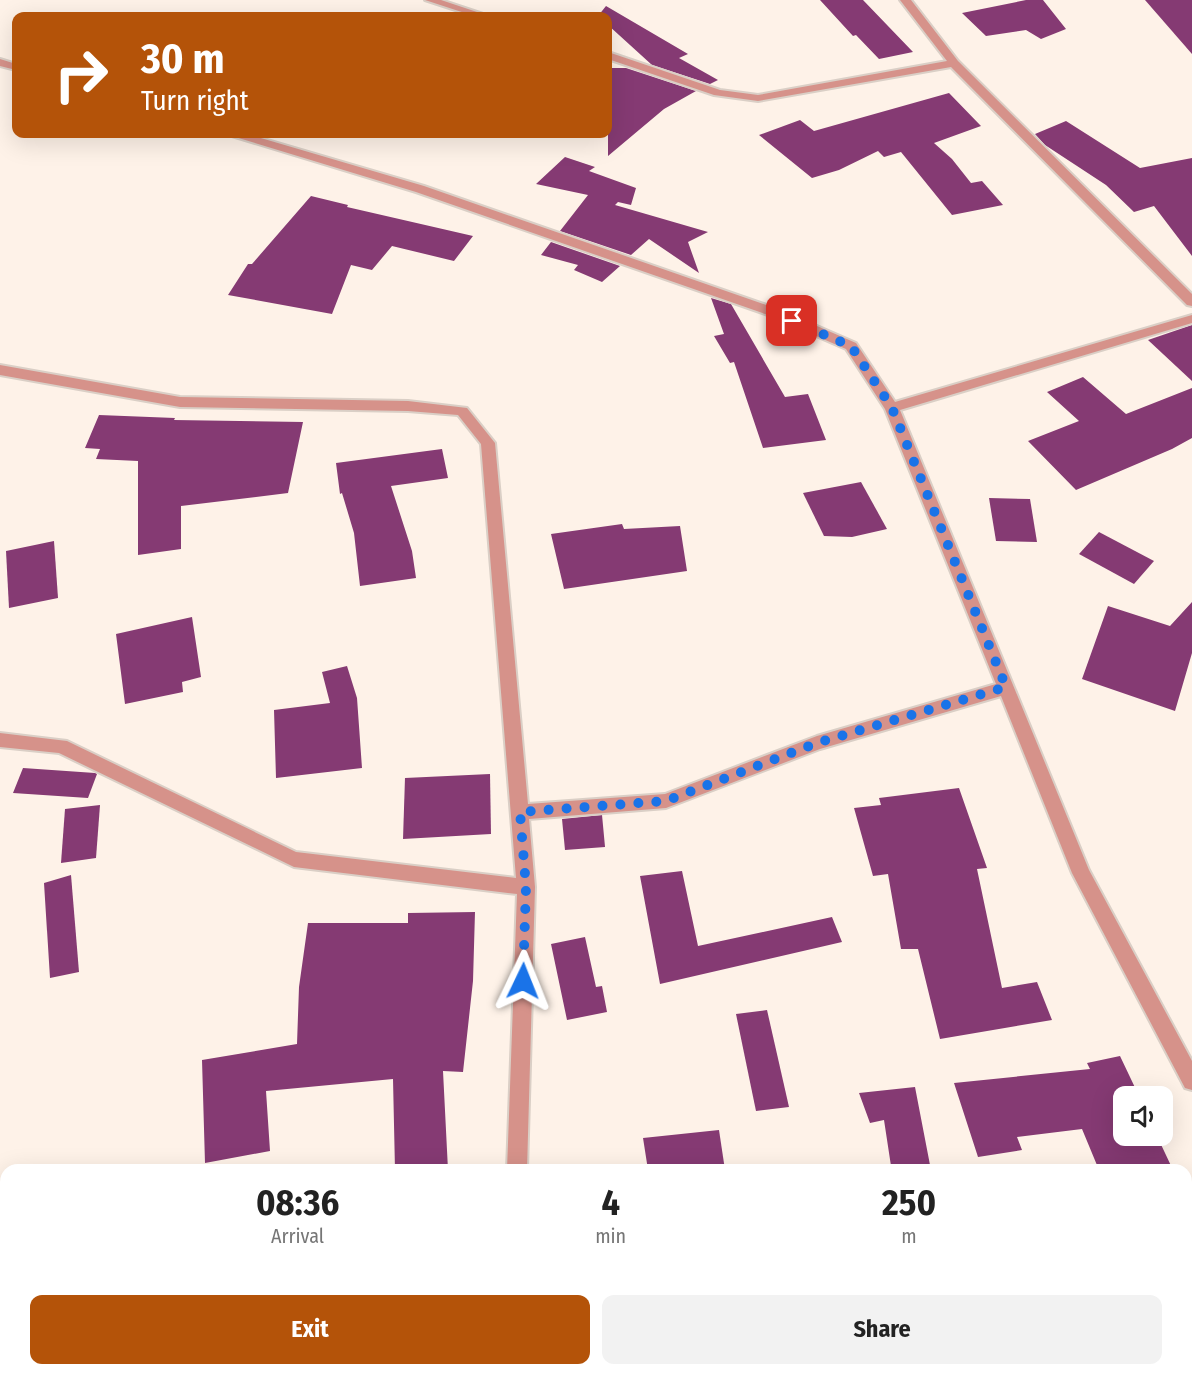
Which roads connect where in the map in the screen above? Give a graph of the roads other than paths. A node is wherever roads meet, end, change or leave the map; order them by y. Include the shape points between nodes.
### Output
1 (430, 0) edge
2 (905, 0) edge
3 (470, 12) edge
4 (612, 56) edge
5 (954, 63) junction
6 (249, 138) edge
7 (1192, 302) edge
8 (1192, 319) edge
9 (0, 370) edge
10 (892, 408) junction
11 (1006, 687) junction
12 (1, 744) edge
13 (520, 812) junction
14 (526, 887) junction
15 (1192, 1081) edge
16 (517, 1164) edge

1 - 3 street
2 - 5 street
4 - 5 street via 718,93 758,98
5 - 7 street
6 - 10 street via 420,189 773,312 851,346
8 - 10 street
9 - 13 street via 180,402 408,406 462,411 488,443
10 - 11 street
11 - 13 street via 817,743 666,801
11 - 15 street via 1081,873
12 - 14 street via 61,746 294,859
13 - 14 street
14 - 16 street

